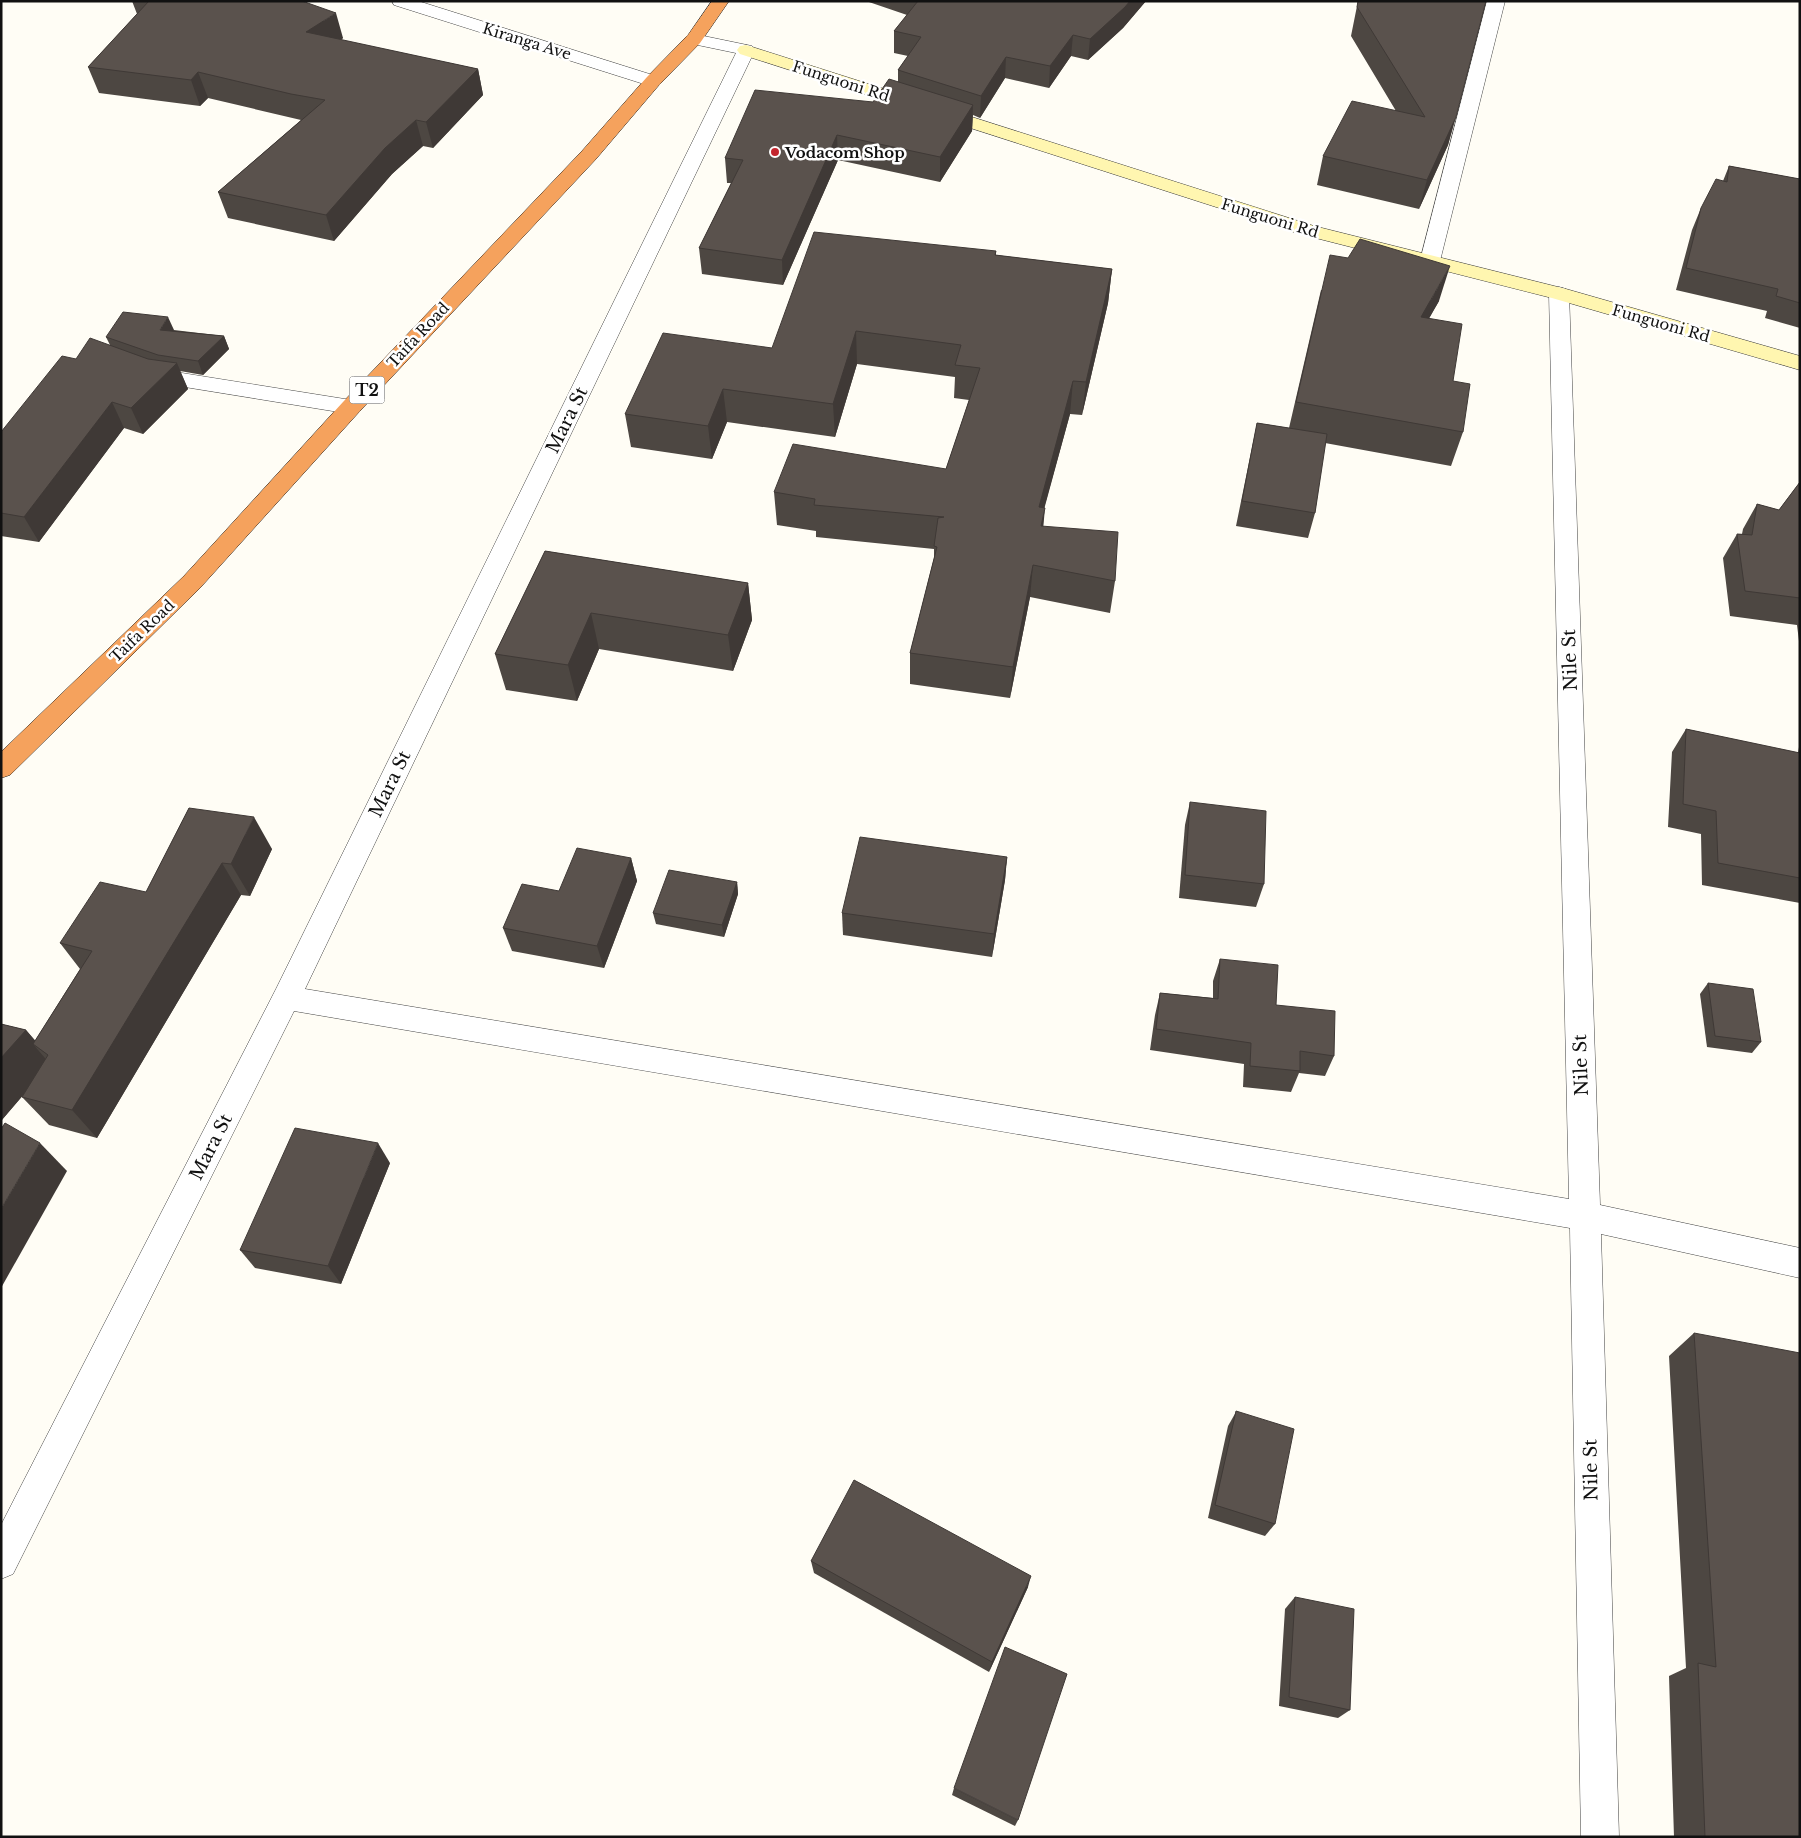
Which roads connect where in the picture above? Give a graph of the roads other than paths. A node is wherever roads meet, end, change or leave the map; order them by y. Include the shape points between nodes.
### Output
1 (400, 1) edge
2 (721, 1) edge
3 (1496, 1) edge
4 (694, 38) junction
5 (746, 50) junction
6 (653, 81) junction
7 (1430, 261) junction
8 (1559, 293) junction
9 (1800, 363) edge
10 (128, 365) edge
11 (351, 407) junction
12 (6, 757) edge
13 (286, 998) junction
14 (1586, 1216) junction
15 (1800, 1263) edge
16 (1, 1562) edge
17 (1600, 1837) edge

1 - 6 street, Kiranga Ave
2 - 4 highway, Taifa Road / T2
3 - 7 street
4 - 5 street
4 - 6 highway, Taifa Road / T2
5 - 7 street, Funguoni Rd via 1307,230
5 - 13 street, Mara St
6 - 11 highway, Taifa Road / T2 via 589,155
7 - 8 street, Funguoni Rd
8 - 9 street, Funguoni Rd
8 - 14 street, Nile St
10 - 11 street via 160,376
11 - 12 highway, Taifa Road / T2 via 192,582
13 - 14 street
13 - 16 street, Mara St
14 - 15 street
14 - 17 street, Nile St

